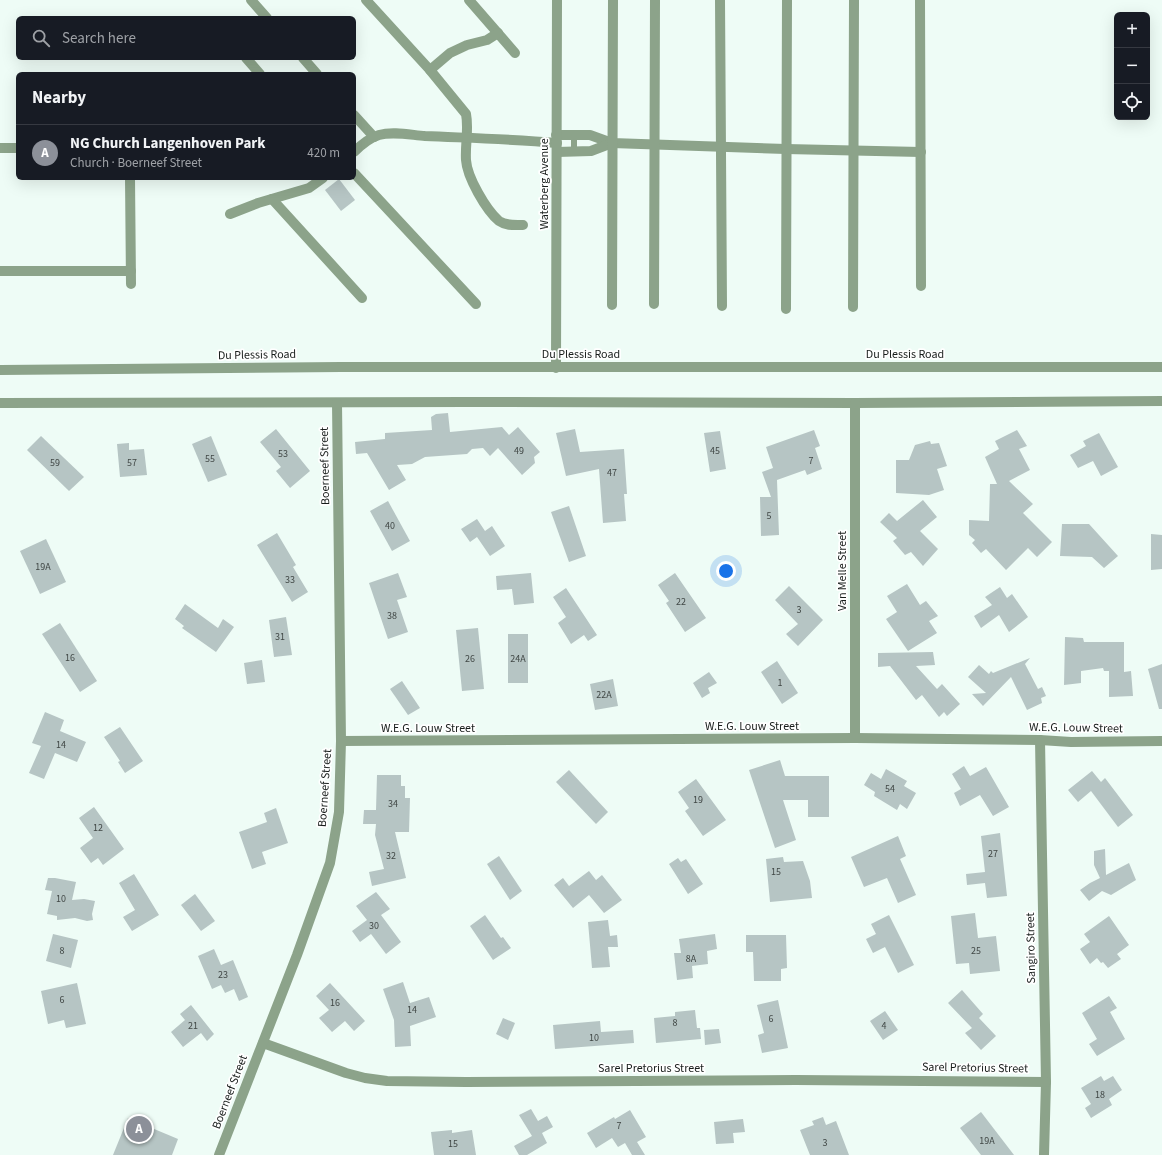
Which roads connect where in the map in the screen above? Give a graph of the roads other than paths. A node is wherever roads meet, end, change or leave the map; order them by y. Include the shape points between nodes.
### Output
1 (251, 0) edge
2 (366, 0) edge
3 (469, 0) edge
4 (557, 0) edge
5 (613, 0) edge
6 (655, 0) edge
7 (720, 0) edge
8 (787, 0) edge
9 (854, 0) edge
10 (920, 0) edge
11 (265, 16) edge
12 (498, 33) junction
13 (515, 53) dead end
14 (248, 60) edge
15 (305, 60) edge
16 (430, 70) junction
17 (258, 72) edge
18 (315, 72) edge
19 (356, 117) edge
20 (574, 135) junction
21 (374, 138) junction
22 (467, 138) junction
23 (557, 143) junction
24 (612, 143) junction
25 (655, 145) junction
26 (721, 147) junction
27 (0, 148) edge
28 (16, 148) edge
29 (786, 149) junction
30 (356, 150) edge
31 (854, 151) junction
32 (574, 152) junction
33 (921, 152) junction
34 (356, 175) edge
35 (130, 180) edge
36 (320, 180) edge
37 (272, 199) junction
38 (230, 214) dead end
39 (523, 225) dead end
40 (0, 271) edge
41 (131, 271) junction
42 (131, 284) dead end
43 (921, 286) dead end
44 (362, 298) dead end
45 (476, 304) dead end
46 (654, 304) dead end
47 (612, 305) dead end
48 (722, 306) dead end
49 (853, 307) dead end
50 (786, 309) dead end
51 (1162, 367) edge
52 (556, 368) junction
53 (0, 370) edge
54 (1162, 401) edge
55 (337, 403) junction
56 (855, 403) junction
57 (0, 404) edge
58 (855, 738) junction
59 (1040, 740) junction
60 (342, 741) junction
61 (1162, 741) edge
62 (263, 1043) junction
63 (1046, 1082) junction
64 (219, 1155) edge
65 (1044, 1155) edge

1 - 11 street
2 - 16 street
3 - 12 street
4 - 23 street, Waterberg Avenue
5 - 24 street
6 - 25 street
7 - 26 street
8 - 29 street
9 - 31 street
10 - 33 street
12 - 13 street
12 - 16 street via 487,40 450,53
14 - 17 street
15 - 18 street
16 - 22 street via 466,114
19 - 21 street
20 - 23 street
20 - 24 street via 590,135
20 - 32 lane
21 - 22 street via 393,133
21 - 30 street
22 - 23 street
22 - 39 street via 466,160 470,177 483,201 500,221 509,225
23 - 32 street
23 - 52 street, Waterberg Avenue
24 - 25 street
24 - 32 street via 591,151
24 - 47 street
25 - 26 street
25 - 46 street
26 - 29 street
26 - 48 street
27 - 28 street
29 - 31 street
29 - 50 street
31 - 33 street
31 - 49 street
33 - 43 street
34 - 45 street
35 - 41 street
36 - 37 street via 309,188
37 - 38 street
37 - 44 street
40 - 41 street
41 - 42 street
51 - 52 street, Du Plessis Road
52 - 53 street, Du Plessis Road
54 - 56 street
55 - 56 street
55 - 57 street
55 - 60 street, Boerneef Street
56 - 58 street, Van Melle Street
58 - 59 street, W.E.G. Louw Street
58 - 60 street, W.E.G. Louw Street
59 - 61 street, W.E.G. Louw Street
59 - 63 street, Sangiro Street
60 - 62 street, Boerneef Street via 339,812 330,863
62 - 63 street, Sarel Pretorius Street via 346,1073 387,1081
62 - 64 street, Boerneef Street
63 - 65 street, Sangiro Street

